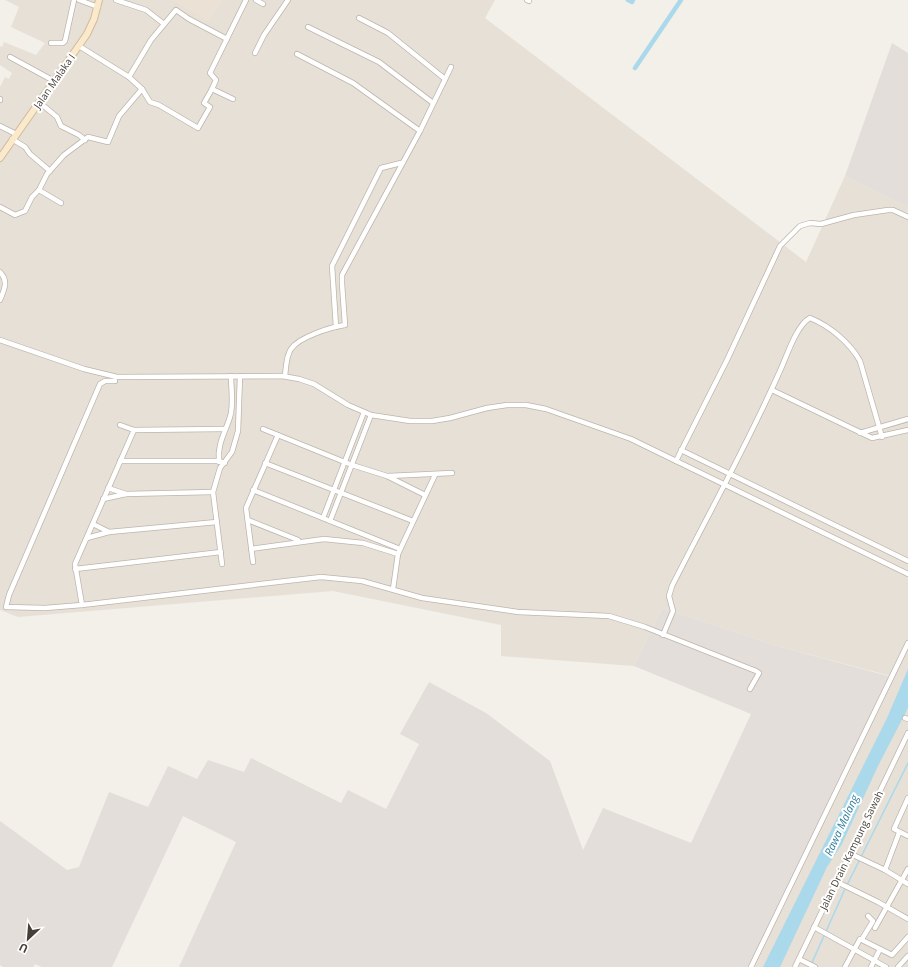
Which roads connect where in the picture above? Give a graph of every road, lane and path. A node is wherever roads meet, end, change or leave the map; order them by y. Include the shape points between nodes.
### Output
1 (74, 0) edge
2 (79, 0) edge
3 (99, 0) edge
4 (116, 0) edge
5 (246, 0) edge
6 (256, 0) edge
7 (288, 0) edge
8 (133, 2) edge
9 (263, 4) dead end
10 (98, 7) junction
11 (359, 18) dead end
12 (164, 24) junction
13 (308, 27) dead end
14 (227, 39) junction
15 (51, 43) dead end
16 (79, 46) junction
17 (255, 53) dead end
18 (297, 54) dead end
19 (10, 57) dead end
20 (451, 66) dead end
21 (129, 77) junction
22 (445, 79) junction
23 (54, 82) junction
24 (142, 89) junction
25 (212, 89) junction
26 (233, 99) dead end
27 (39, 102) junction
28 (433, 103) junction
29 (0, 126) edge
30 (420, 131) junction
31 (14, 136) junction
32 (86, 139) junction
33 (0, 158) edge
34 (401, 163) junction
35 (50, 171) junction
36 (39, 190) junction
37 (60, 203) dead end
38 (0, 207) edge
39 (908, 217) edge
40 (0, 272) edge
41 (342, 275) junction
42 (333, 276) junction
43 (0, 300) edge
44 (336, 326) junction
45 (0, 340) edge
46 (232, 376) junction
47 (240, 376) junction
48 (285, 376) junction
49 (115, 381) dead end
50 (772, 390) junction
51 (364, 412) junction
52 (371, 415) junction
53 (230, 416) junction
54 (239, 416) junction
55 (908, 419) edge
56 (120, 425) dead end
57 (879, 428) junction
58 (224, 429) junction
59 (263, 429) dead end
60 (134, 430) junction
61 (908, 430) edge
62 (859, 434) junction
63 (278, 435) junction
64 (882, 437) junction
65 (682, 450) junction
66 (120, 461) junction
67 (218, 461) junction
68 (677, 461) junction
69 (344, 462) junction
70 (225, 463) junction
71 (265, 463) junction
72 (352, 465) junction
73 (220, 468) junction
74 (452, 473) dead end
75 (729, 474) junction
76 (435, 475) junction
77 (387, 476) junction
78 (723, 485) junction
79 (108, 488) junction
80 (253, 490) junction
81 (333, 490) junction
82 (213, 492) junction
83 (341, 493) junction
84 (126, 494) junction
85 (425, 495) junction
86 (103, 500) junction
87 (323, 518) junction
88 (248, 520) junction
89 (330, 521) junction
90 (413, 521) junction
91 (217, 522) junction
92 (93, 524) junction
93 (109, 532) junction
94 (86, 538) junction
95 (300, 541) junction
96 (251, 549) junction
97 (399, 551) junction
98 (221, 552) junction
99 (253, 562) dead end
100 (908, 562) edge
101 (222, 564) dead end
102 (75, 569) junction
103 (908, 574) edge
104 (393, 590) junction
105 (82, 605) junction
106 (663, 635) junction
107 (908, 643) edge
108 (750, 689) dead end
109 (907, 736) edge
110 (908, 798) edge
111 (899, 832) junction
112 (908, 836) edge
113 (851, 854) junction
114 (908, 869) edge
115 (885, 870) junction
116 (902, 880) junction
117 (835, 881) junction
118 (908, 884) edge
119 (887, 907) junction
120 (868, 916) dead end
121 (908, 919) edge
122 (814, 927) junction
123 (875, 928) dead end
124 (908, 937) edge
125 (860, 939) junction
126 (880, 949) junction
127 (854, 950) junction
128 (908, 956) edge
129 (799, 959) junction
130 (874, 961) junction
131 (814, 966) edge
132 (751, 967) edge
133 (795, 967) edge
134 (845, 967) edge
135 (871, 967) edge
136 (886, 967) edge
137 (898, 967) edge

1 - 15 street via 65,41
2 - 10 street
3 - 10 street, Jalan Malaka I
4 - 8 street
5 - 14 street
6 - 9 street
7 - 17 street
8 - 12 street
10 - 16 street, Jalan Malaka I via 92,27
11 - 22 street via 388,34
12 - 14 street via 177,10
12 - 21 street via 151,40
13 - 28 street via 379,62
14 - 25 street via 210,73 216,80
16 - 21 street
16 - 23 street, Jalan Malaka I
18 - 30 street via 353,83
19 - 23 street
20 - 22 street
21 - 24 street
22 - 28 street
23 - 27 street, Jalan Malaka I
24 - 25 street via 150,102 198,128 210,107 204,103
24 - 32 street via 119,116 108,142
25 - 26 street
27 - 31 street, Jalan Malaka I
27 - 32 street via 57,117 62,126
28 - 30 street
29 - 31 street
30 - 34 street
31 - 33 street, Jalan Malaka I
31 - 35 street
32 - 35 street via 64,155
34 - 41 street
34 - 42 street via 381,168 332,266
35 - 36 street
36 - 37 street
36 - 38 street via 32,196 25,211 18,215
39 - 65 street via 888,210 854,215 821,224 812,223 800,226 784,241
40 - 43 street via 6,285
41 - 42 street
41 - 44 street via 345,325
42 - 44 street
44 - 48 street via 298,341 291,350
45 - 46 street via 84,369 117,376
46 - 47 street
46 - 53 street
47 - 48 street
47 - 54 street
48 - 51 street via 314,384
49 - 105 street via 100,384 6,602 6,607 10,608
50 - 57 street via 798,332 810,318 826,326 854,351 860,361
50 - 62 street
50 - 75 street
51 - 52 street
51 - 69 street
52 - 68 street via 410,421 432,421 487,408 526,405 546,409 631,439
52 - 72 street
53 - 54 street
53 - 58 street
54 - 70 street via 235,444
55 - 57 street
56 - 60 street
57 - 62 street
57 - 64 street
58 - 60 street
58 - 67 street
59 - 63 street
60 - 66 street
61 - 64 street
62 - 64 street via 872,438
63 - 69 street
63 - 71 street
65 - 68 street
65 - 75 street
66 - 67 street
66 - 79 street
67 - 70 street
67 - 73 street
68 - 78 street
69 - 72 street
69 - 81 street
70 - 73 street
71 - 80 street
71 - 81 street
72 - 77 street
72 - 83 street
73 - 82 street
74 - 76 street
75 - 78 street
75 - 100 street
76 - 77 street
76 - 85 street
77 - 85 street
78 - 103 street
78 - 106 street via 672,586 669,596 673,611
79 - 84 street
79 - 86 street
80 - 87 street
80 - 88 street via 246,508
81 - 83 street
81 - 87 street
82 - 84 street
82 - 91 street
83 - 89 street
83 - 90 street
84 - 86 street
85 - 90 street
86 - 92 street
87 - 89 street
88 - 95 street
88 - 96 street
89 - 97 street
90 - 97 street
91 - 93 street
91 - 98 street
92 - 93 street
92 - 94 street
93 - 94 street
94 - 102 street
95 - 96 street
95 - 97 street via 344,540
96 - 99 street
97 - 104 street
98 - 101 street
98 - 102 street
102 - 105 street
104 - 105 street via 362,581 321,577
104 - 106 street via 422,598 518,612 616,618
106 - 108 street via 759,673
107 - 132 street
109 - 113 street, Jalan Drain Kampung Sawah
110 - 111 street via 894,829
111 - 112 street
111 - 115 street
113 - 115 street
113 - 117 street, Jalan Drain Kampung Sawah
114 - 116 street
115 - 116 street
116 - 118 street
116 - 119 street
117 - 119 street
117 - 122 street, Jalan Drain Kampung Sawah
119 - 121 street
119 - 123 street
120 - 125 street via 873,921
122 - 127 street
122 - 129 street, Jalan Drain Kampung Sawah
124 - 126 street via 892,955
125 - 126 street
125 - 127 street
126 - 130 street
127 - 130 street
127 - 134 street
128 - 137 street
129 - 131 street
129 - 133 street, Jalan Drain Kampung Sawah
130 - 135 street
130 - 136 street

